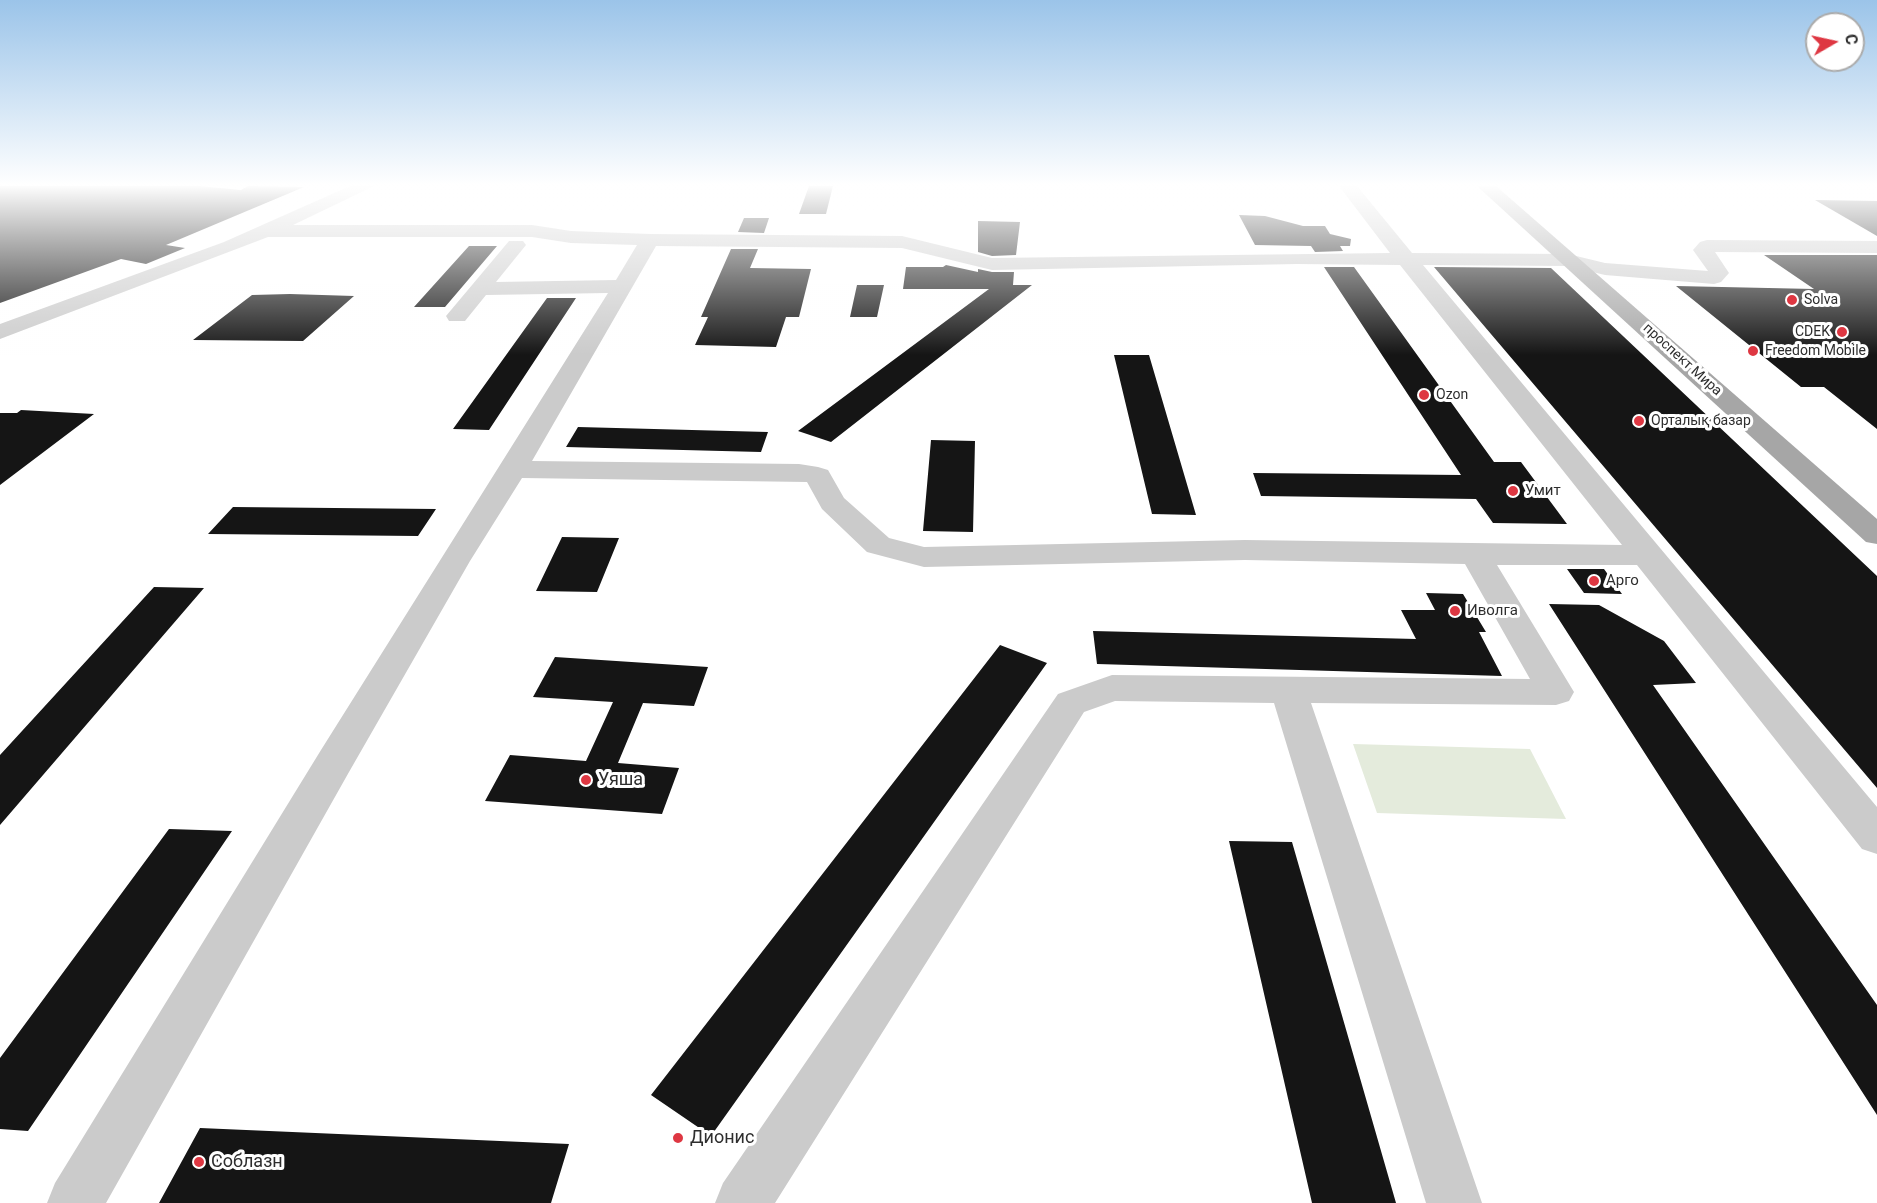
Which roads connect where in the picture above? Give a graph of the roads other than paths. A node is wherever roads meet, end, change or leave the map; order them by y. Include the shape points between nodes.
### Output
1 (238, 242) edge
2 (649, 242) edge
3 (903, 242) edge
4 (1392, 242) edge
5 (1548, 242) edge
6 (1573, 242) edge
7 (516, 245) dead end
8 (1877, 247) edge
9 (1405, 258) junction
10 (1568, 260) junction
11 (1605, 269) junction
12 (622, 286) junction
13 (480, 289) junction
14 (458, 316) dead end
15 (0, 332) edge
16 (513, 469) junction
17 (1877, 506) edge
18 (1877, 535) edge
19 (1475, 555) junction
20 (1646, 555) junction
21 (1295, 713) junction
22 (1877, 837) edge
23 (1453, 1197) edge
24 (75, 1203) edge
25 (743, 1203) edge

1 - 15 street
2 - 12 street
3 - 9 street via 992,264
4 - 9 street
5 - 10 main road, проспект Мира
6 - 11 main road, проспект Мира
7 - 13 street
8 - 11 street via 1707,246 1703,250 1718,268 1714,278
9 - 10 street
9 - 20 street
10 - 11 street
10 - 18 main road, проспект Мира
11 - 17 main road, проспект Мира
12 - 13 street
12 - 16 street
13 - 14 street
16 - 19 street via 799,472 818,476 832,503 878,545 924,557 1245,550
16 - 24 street via 341,751
19 - 20 street
19 - 21 street via 1556,692
20 - 22 street
21 - 23 street
21 - 25 street via 1112,688 1071,703

